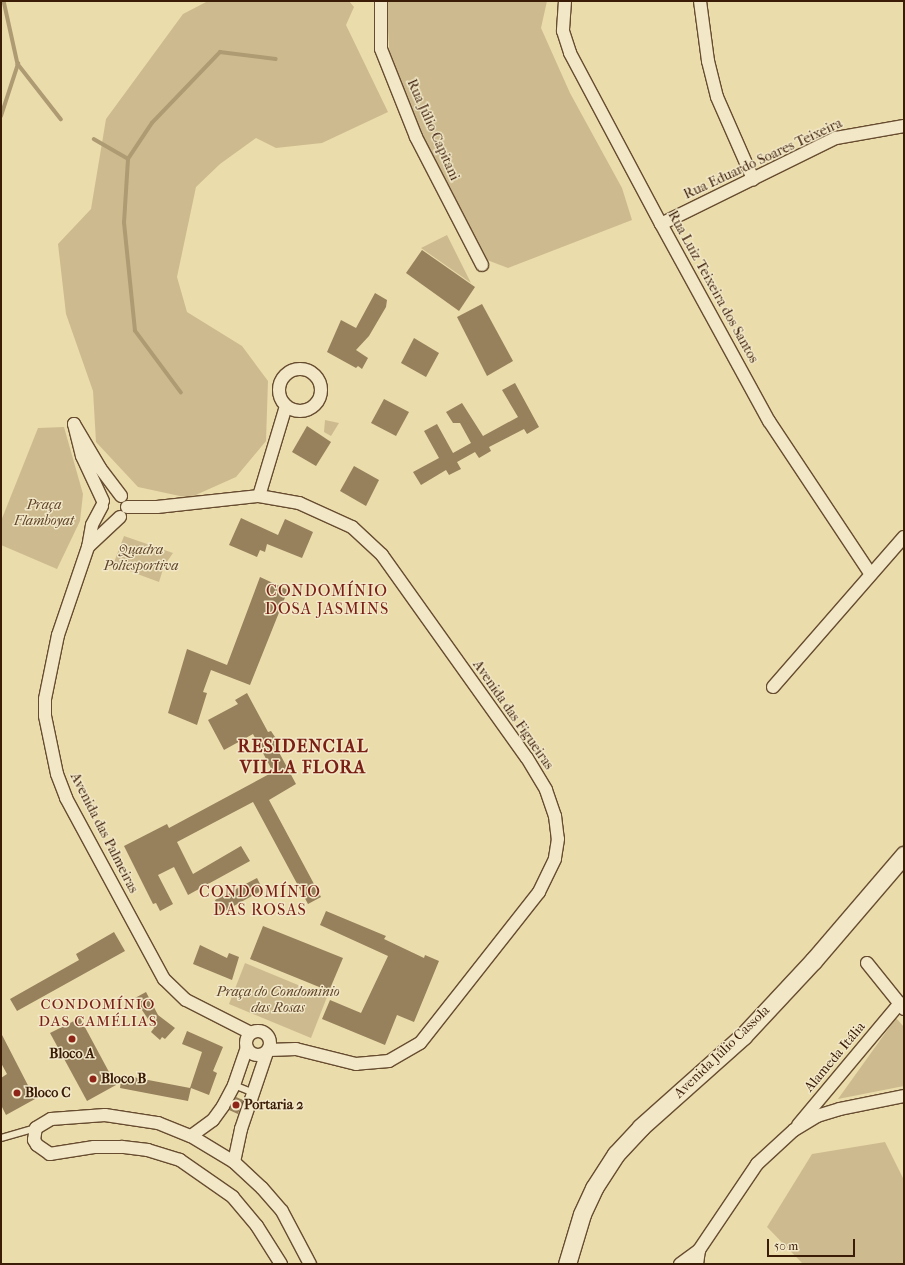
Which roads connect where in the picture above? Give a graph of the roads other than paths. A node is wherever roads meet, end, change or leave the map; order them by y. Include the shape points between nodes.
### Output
1 (381, 1) edge
2 (565, 1) edge
3 (700, 1) edge
4 (904, 126) edge
5 (753, 179) junction
6 (661, 224) junction
7 (482, 265) dead end
8 (286, 406) dead end
9 (121, 496) junction
10 (259, 496) junction
11 (103, 504) junction
12 (124, 512) junction
13 (904, 536) edge
14 (88, 547) junction
15 (870, 573) junction
16 (773, 687) dead end
17 (904, 855) edge
18 (867, 963) dead end
19 (902, 1006) edge
20 (251, 1033) junction
21 (247, 1048) junction
22 (268, 1051) junction
23 (234, 1085) junction
24 (254, 1093) junction
25 (904, 1096) edge
26 (36, 1128) junction
27 (794, 1130) junction
28 (192, 1136) junction
29 (1, 1138) edge
30 (234, 1162) junction
31 (699, 1250) junction
32 (280, 1264) edge
33 (310, 1264) edge
34 (567, 1264) edge
35 (680, 1264) edge
36 (697, 1264) edge

1 - 7 street, Rua Júlio Capitani via 381,49 416,137
2 - 6 street, Rua Luiz Teixeira dos Santos via 563,32 570,53
3 - 5 street via 708,61 717,97
4 - 5 street, Rua Eduardo Soares Teixeira via 836,138
5 - 6 street, Rua Eduardo Soares Teixeira
6 - 15 street, Rua Luiz Teixeira dos Santos via 768,421
8 - 10 street
9 - 11 street via 113,494
9 - 11 street via 100,468 74,424 82,456
9 - 12 street
10 - 12 street, Avenida das Figueiras
10 - 22 street, Avenida das Figueiras via 299,503 332,516 352,527 382,555 527,758 546,790 555,816 558,839 555,859 539,892 433,1029 407,1053 388,1061 356,1064 296,1049
11 - 12 street via 108,516
11 - 14 street, Avenida das Palmeiras via 92,525
12 - 14 street, Avenida das Palmeiras
13 - 15 street
14 - 20 street, Avenida das Palmeiras via 58,635 45,698 45,716 57,774 96,856 164,979 186,1000
15 - 16 street
17 - 34 main road, Avenida Júlio Cassola via 813,961 743,1036 641,1127 616,1154 594,1188 582,1214
18 - 19 street
19 - 27 street, Alameda Itália
20 - 21 street via 246,1040
20 - 22 street via 259,1031 267,1034 270,1042
21 - 22 street via 256,1055
21 - 23 street
22 - 24 street
23 - 24 lane
23 - 28 street via 213,1120
24 - 30 street
25 - 27 street, Alameda Itália via 817,1116
26 - 28 street via 51,1120 113,1115 158,1123
26 - 29 lane
26 - 32 street via 33,1133 37,1145 50,1154 94,1147 122,1147 148,1150 180,1160 233,1197 257,1226
27 - 31 street, Alameda Itália via 757,1164
28 - 30 street
30 - 33 street via 282,1211
31 - 35 street, Alameda Itália
31 - 36 street, Alameda Itália

